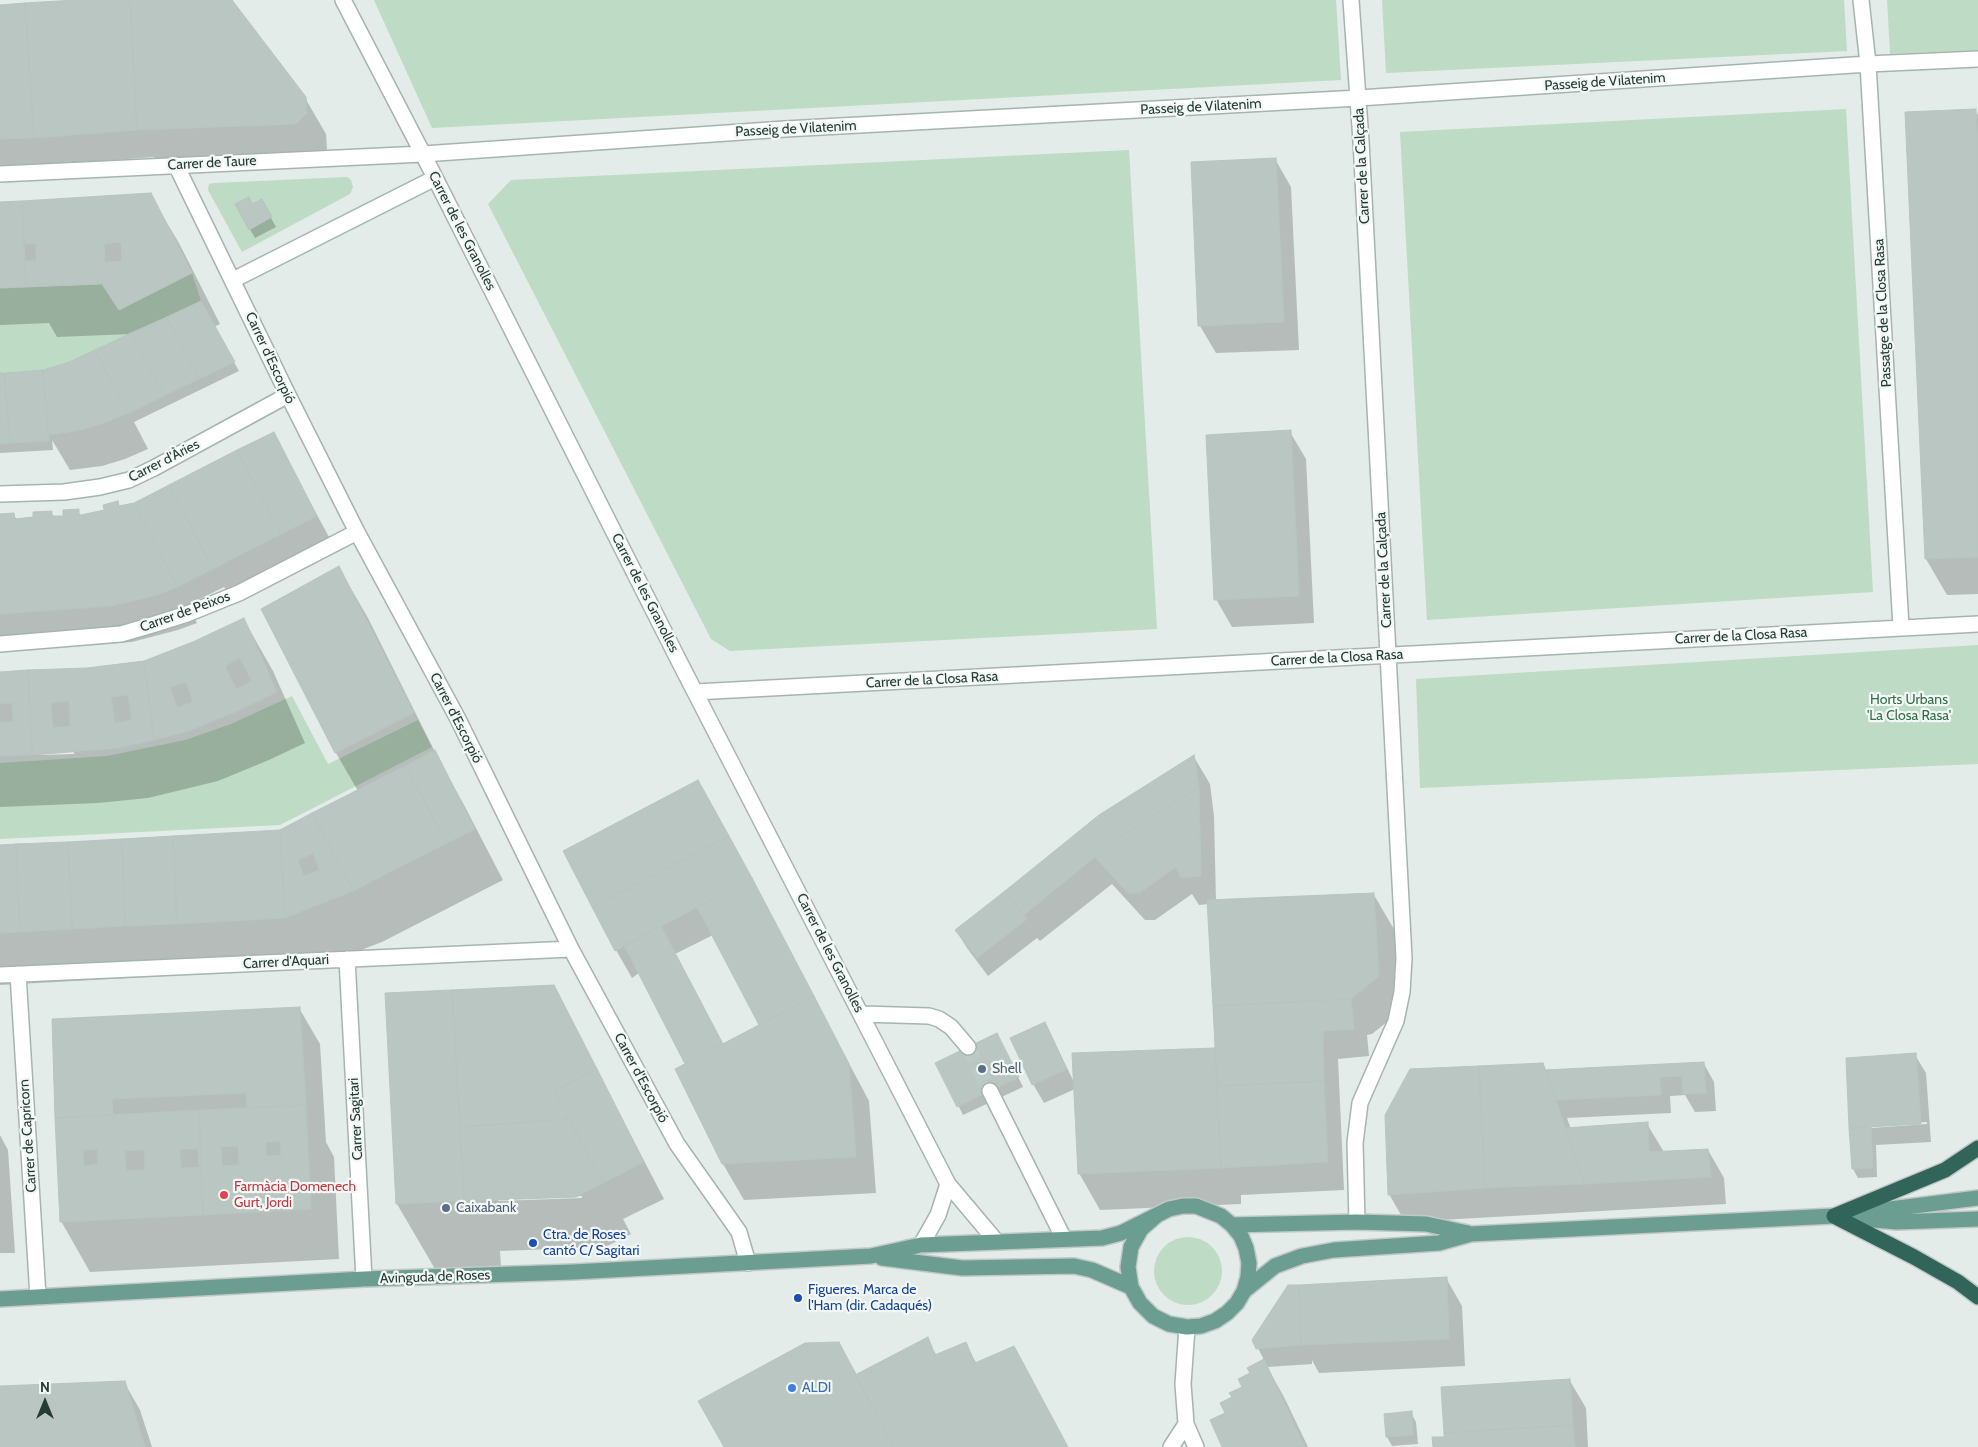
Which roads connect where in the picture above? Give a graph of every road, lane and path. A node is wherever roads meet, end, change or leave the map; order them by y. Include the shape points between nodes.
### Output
1 (343, 0) edge
2 (1351, 0) edge
3 (1860, 0) edge
4 (1978, 59) edge
5 (1868, 64) junction
6 (1359, 98) junction
7 (423, 154) junction
8 (176, 165) junction
9 (0, 174) edge
10 (435, 178) junction
11 (233, 280) junction
12 (288, 395) junction
13 (0, 494) edge
14 (357, 532) junction
15 (1978, 624) edge
16 (1901, 627) junction
17 (0, 644) edge
18 (1389, 655) junction
19 (695, 692) junction
20 (571, 949) junction
21 (347, 959) junction
22 (18, 974) junction
23 (0, 975) edge
24 (862, 1014) junction
25 (968, 1047) tunnel mouth
26 (990, 1091) tunnel mouth
27 (1978, 1148) edge
28 (948, 1184) junction
29 (1978, 1198) edge
30 (1157, 1215) junction
31 (1834, 1216) junction
32 (1978, 1219) edge
33 (1357, 1222) junction
34 (1232, 1224) junction
35 (1472, 1234) junction
36 (1064, 1239) junction
37 (996, 1241) junction
38 (921, 1245) junction
39 (871, 1256) junction
40 (748, 1263) junction
41 (364, 1279) junction
42 (1132, 1287) junction
43 (1244, 1290) junction
44 (38, 1297) junction
45 (1978, 1297) edge
46 (0, 1299) edge
47 (1187, 1327) junction
48 (1186, 1424) junction
49 (1171, 1447) edge
50 (1196, 1447) edge

1 - 7 street, Carrer de les Granolles
2 - 6 street, Carrer de la Calçada
3 - 5 street, Passatge de la Closa Rasa
4 - 5 street, Passeig de Vilatenim
5 - 6 street, Passeig de Vilatenim
5 - 16 street, Passatge de la Closa Rasa
6 - 7 street, Passeig de Vilatenim via 785,129
6 - 18 street, Carrer de la Calçada
7 - 8 street, Carrer de Taure
7 - 10 street, Carrer de les Granolles
8 - 9 street, Carrer de Taure
8 - 11 street, Carrer d'Escorpió
10 - 11 street
10 - 19 street, Carrer de les Granolles
11 - 12 street, Carrer d'Escorpió
12 - 13 street, Carrer d'Àries via 129,480 64,492
12 - 14 street, Carrer d'Escorpió
14 - 17 street, Carrer de Peixos via 239,593 152,626 121,634
14 - 20 street, Carrer d'Escorpió via 458,720
15 - 16 street, Carrer de la Closa Rasa
16 - 18 street, Carrer de la Closa Rasa
18 - 19 street, Carrer de la Closa Rasa
18 - 33 street, Carrer de la Calçada via 1404,958 1396,1021 1358,1112 1355,1143
19 - 24 street, Carrer de les Granolles
20 - 21 street, Carrer d'Aquari
20 - 40 street, Carrer d'Escorpió via 677,1144 739,1232
21 - 22 street, Carrer d'Aquari
21 - 41 street, Carrer Sagitari
22 - 23 street, Carrer d'Aquari
22 - 44 street, Carrer de Capricorn
24 - 25 street via 939,1019 951,1027
24 - 28 street, Carrer de les Granolles
26 - 36 street
27 - 31 highway via 1945,1170
28 - 37 street, Carrer de les Granolles
28 - 38 street via 938,1215
29 - 31 main road
30 - 34 main road via 1169,1209 1196,1206
30 - 36 main road via 1121,1233 1102,1238
30 - 42 main road via 1142,1229 1132,1247 1128,1267
31 - 32 main road via 1897,1222
31 - 35 main road
31 - 45 highway via 1929,1265
33 - 34 main road
33 - 35 main road via 1426,1224
34 - 43 main road via 1241,1236 1248,1256
35 - 43 main road via 1439,1243 1334,1250 1302,1256 1275,1266
36 - 37 main road
37 - 38 main road
38 - 39 main road
39 - 40 main road, Avinguda de Roses
39 - 42 main road via 962,1268 1074,1266
40 - 41 main road, Avinguda de Roses
41 - 44 main road, Avinguda de Roses
42 - 47 main road via 1140,1303 1153,1316 1169,1324
43 - 47 main road via 1237,1303 1215,1321
44 - 46 main road, Avinguda de Roses
47 - 48 street via 1183,1384
48 - 49 street
48 - 50 street

